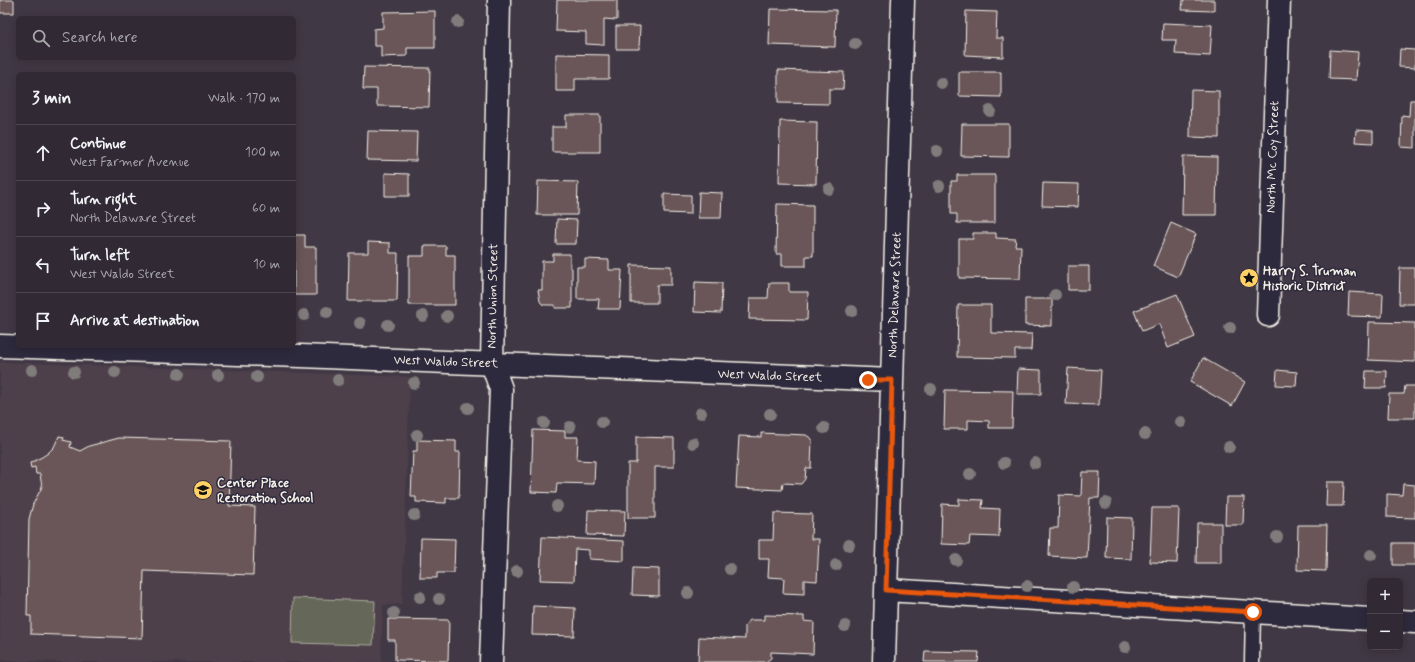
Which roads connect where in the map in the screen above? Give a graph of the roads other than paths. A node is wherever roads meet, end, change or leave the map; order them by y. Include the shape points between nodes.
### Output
1 (499, 0) edge
2 (903, 0) edge
3 (1279, 0) edge
4 (1268, 315) dead end
5 (0, 346) edge
6 (16, 347) edge
7 (55, 348) edge
8 (492, 364) junction
9 (892, 380) junction
10 (886, 590) junction
11 (1253, 612) junction
12 (1367, 619) edge
13 (1403, 621) edge
14 (1415, 622) edge
15 (491, 662) edge
16 (884, 662) edge
17 (1252, 662) edge

1 - 8 street, North Union Street
2 - 9 street, North Delaware Street
3 - 4 street, North Mc Coy Street
5 - 6 street, West Waldo Street
7 - 8 street, West Waldo Street
8 - 9 street, West Waldo Street
8 - 15 street, North Union Street via 501,389
9 - 10 street, North Delaware Street
10 - 11 street
10 - 16 street, North Delaware Street
11 - 12 street
11 - 17 lane
13 - 14 street

